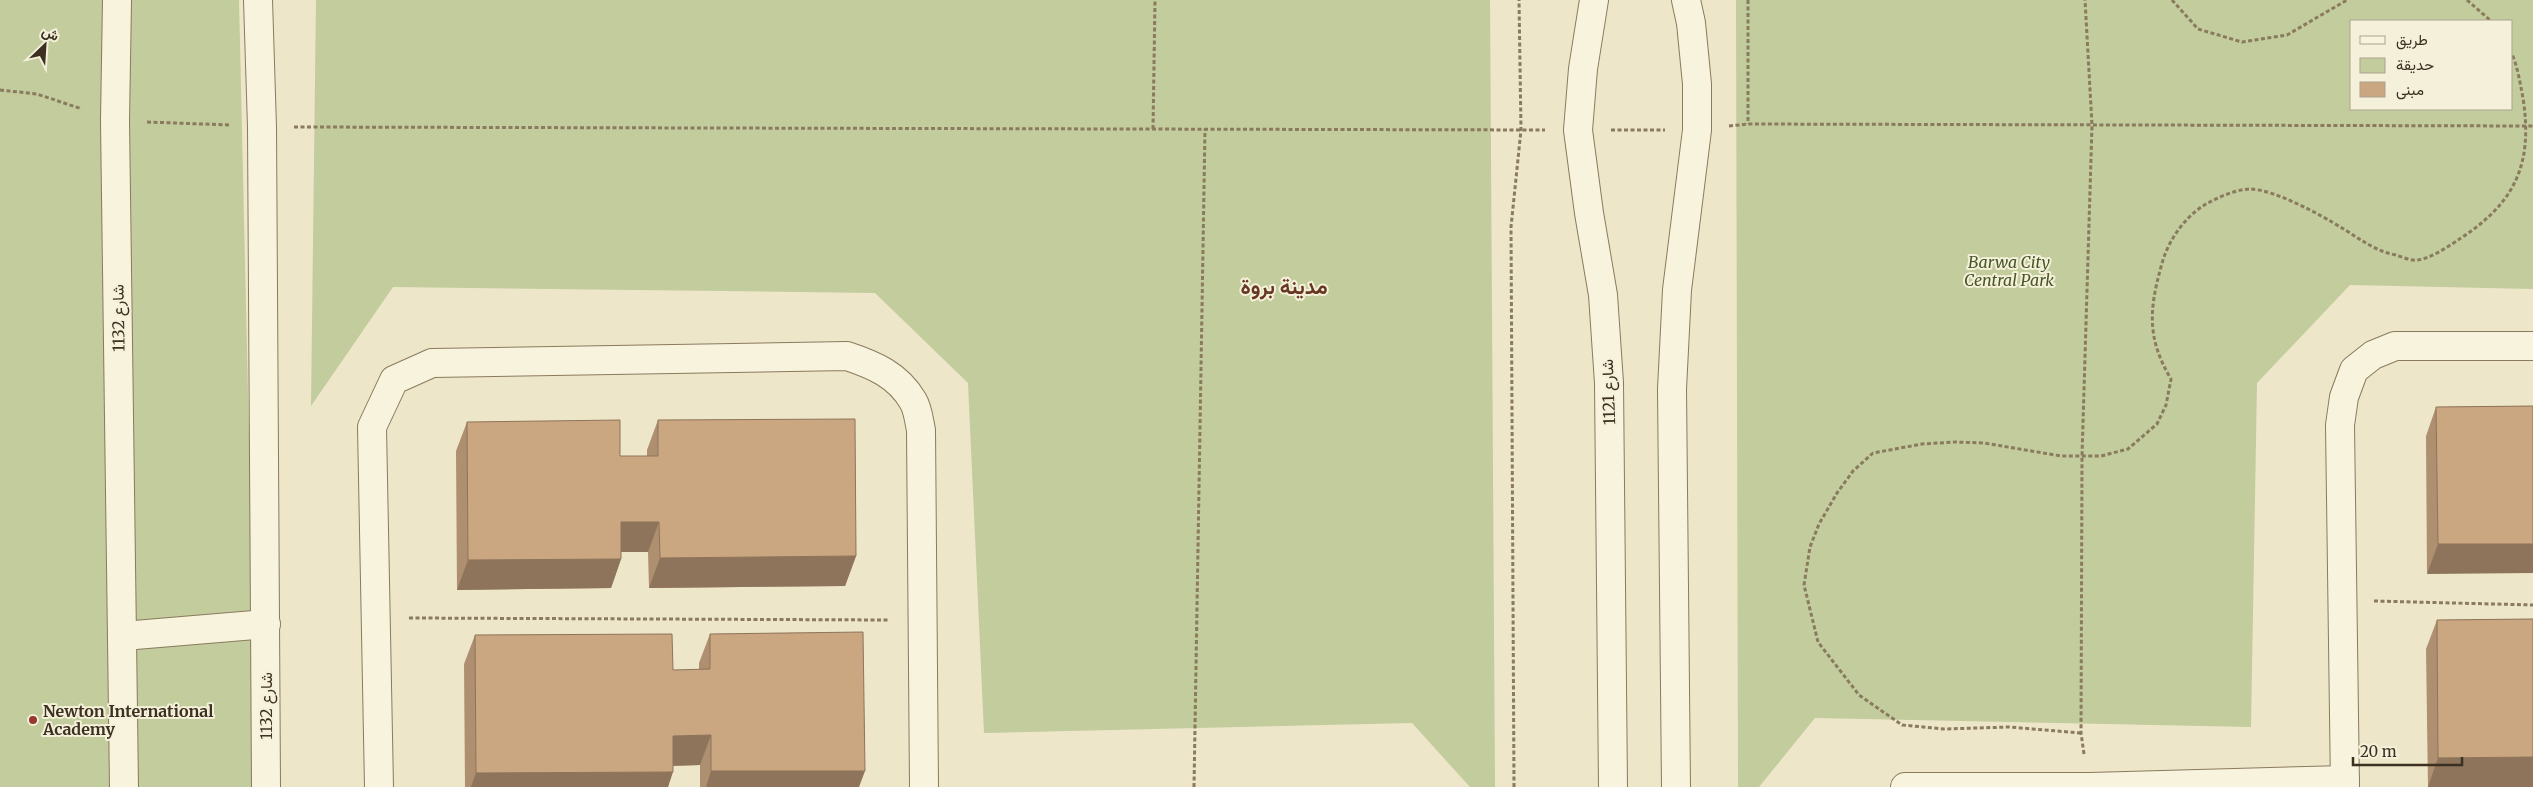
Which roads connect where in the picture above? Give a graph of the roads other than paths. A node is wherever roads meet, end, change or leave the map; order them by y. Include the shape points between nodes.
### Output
1 (116, 0) edge
2 (258, 0) edge
3 (1594, 0) edge
4 (1686, 0) edge
5 (2533, 346) edge
6 (266, 624) junction
7 (123, 636) junction
8 (2345, 784) edge
9 (2090, 786) edge
10 (124, 787) edge
11 (266, 787) edge
12 (379, 787) edge
13 (924, 787) edge
14 (1613, 787) edge
15 (1676, 787) edge
16 (1905, 787) edge

1 - 7 street, شارع 1132
2 - 6 street, شارع 1132
3 - 14 street, شارع 1121 via 1578,130 1603,295 1609,383
4 - 15 street via 1691,24 1697,130 1677,290 1672,389
5 - 8 street via 2395,346 2373,355 2354,370 2344,397 2340,425
6 - 7 street
6 - 11 street, شارع 1132
7 - 10 street, شارع 1132
8 - 9 street
9 - 16 street
12 - 13 street via 372,427 394,380 432,363 847,356 875,365 895,379 913,401 922,430

